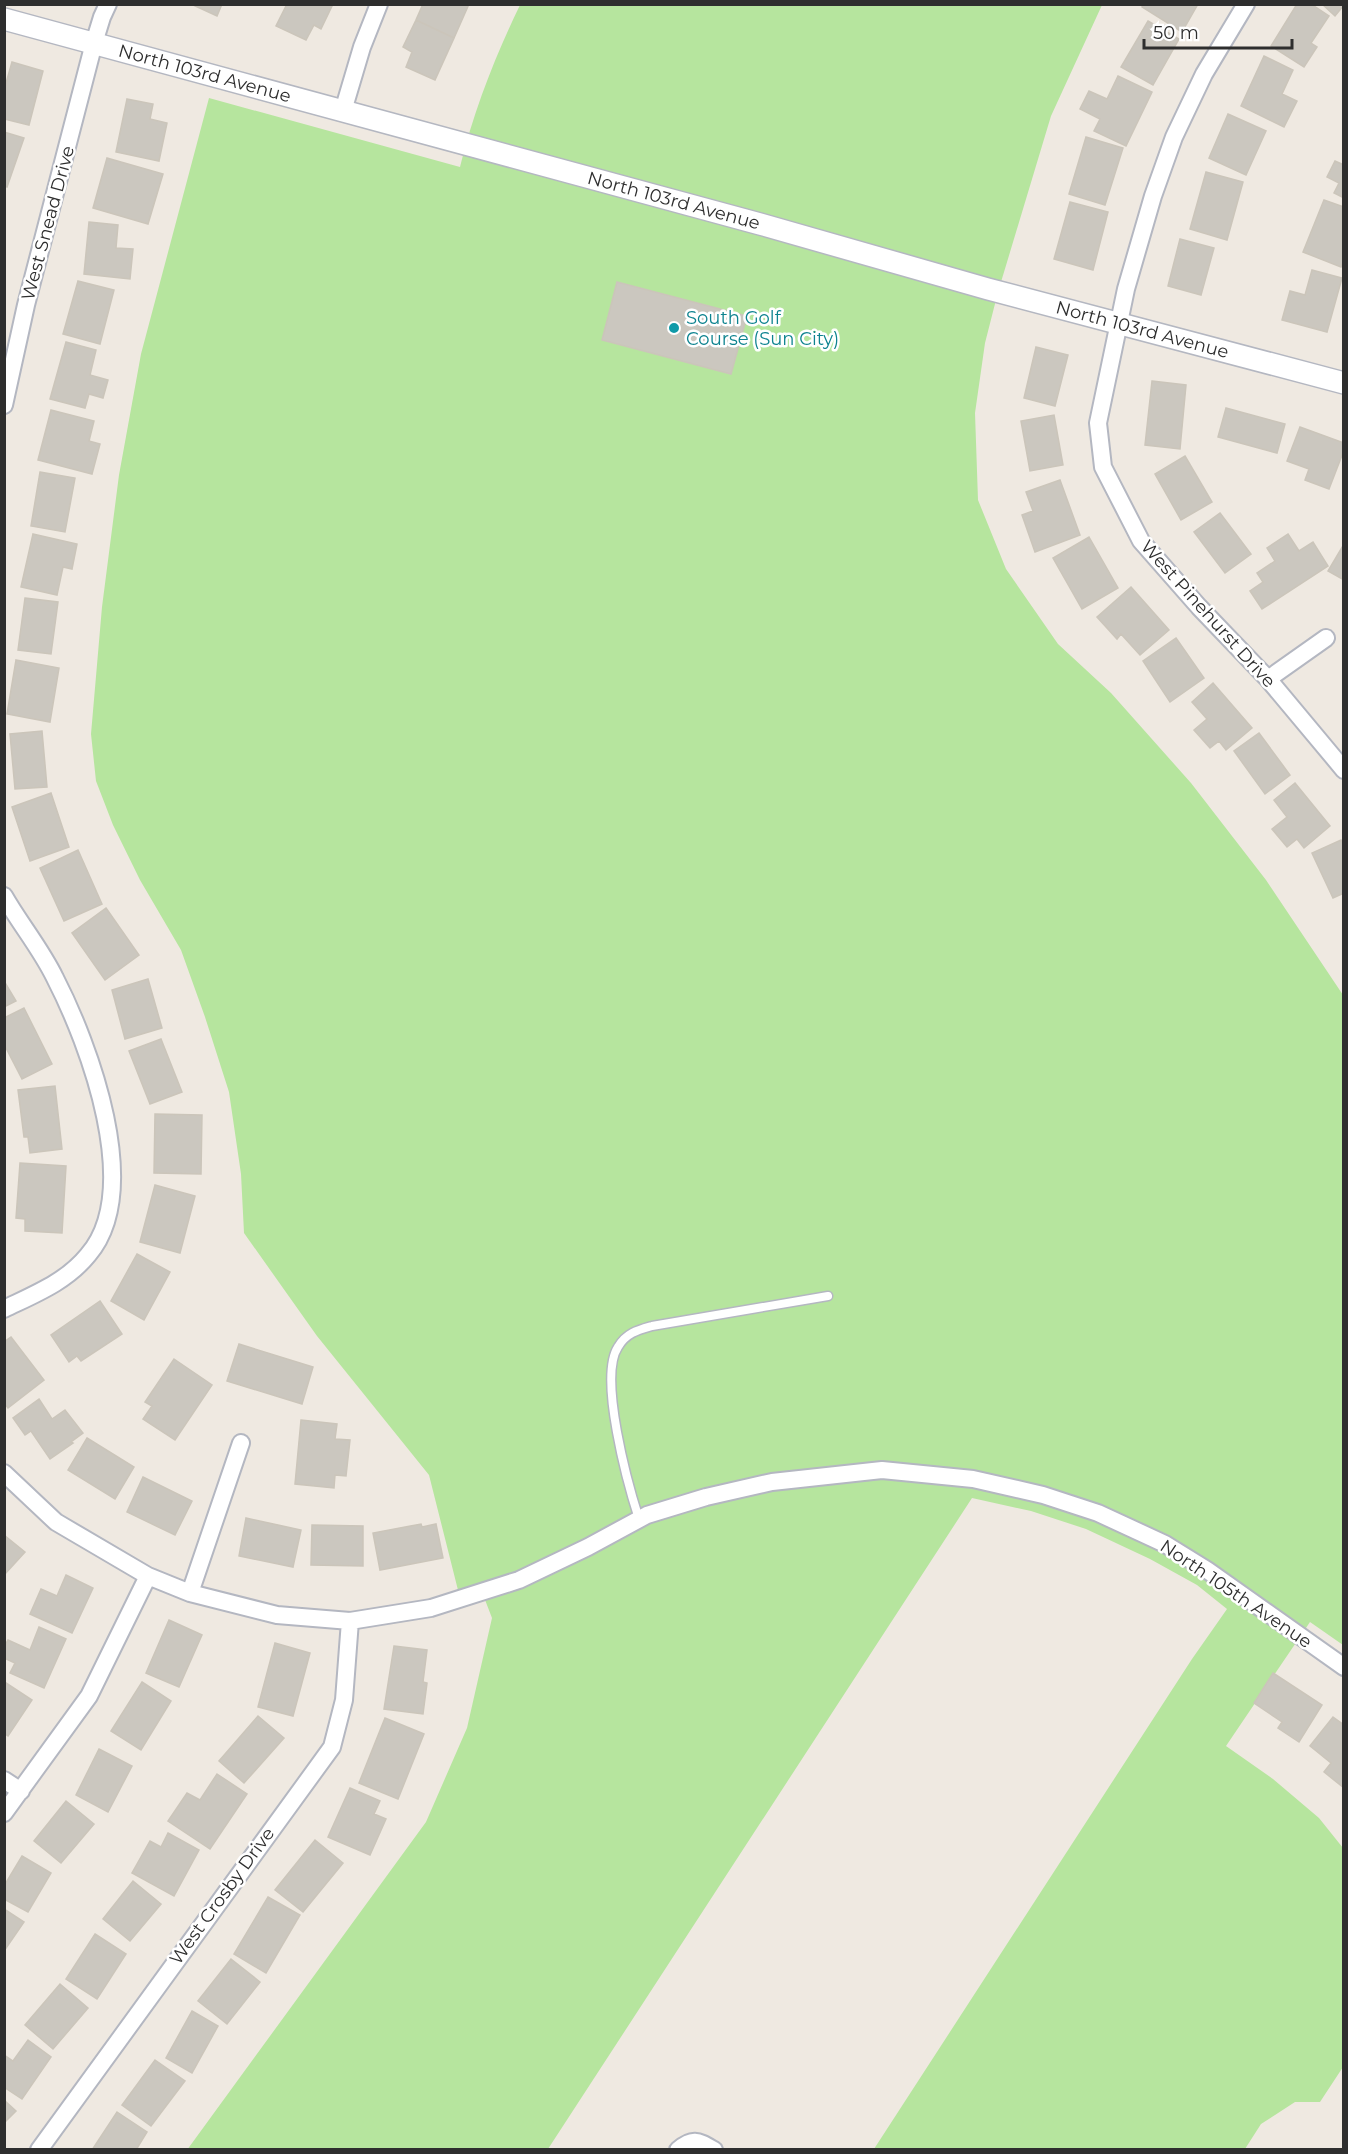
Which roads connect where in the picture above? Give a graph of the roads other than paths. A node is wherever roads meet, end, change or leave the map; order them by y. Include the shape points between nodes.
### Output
1 (108, 4) edge
2 (379, 4) edge
3 (1246, 4) edge
4 (4, 19) edge
5 (94, 43) junction
6 (343, 111) junction
7 (1119, 322) junction
8 (1344, 383) edge
9 (4, 405) edge
10 (1326, 638) dead end
11 (1268, 679) junction
12 (1344, 770) edge
13 (4, 896) edge
14 (828, 1296) dead end
15 (4, 1309) edge
16 (242, 1443) dead end
17 (4, 1473) edge
18 (639, 1519) junction
19 (148, 1576) junction
20 (190, 1593) junction
21 (350, 1621) junction
22 (1344, 1666) edge
23 (4, 1780) edge
24 (21, 1791) junction
25 (4, 1814) edge
26 (39, 2150) edge
27 (678, 2150) edge
28 (714, 2150) edge

1 - 5 street, West Snead Drive
2 - 6 street
3 - 7 street, West Pinehurst Drive via 1204,74 1174,137 1153,196
4 - 5 street, North 103rd Avenue
5 - 6 street, North 103rd Avenue
5 - 9 street, West Snead Drive
6 - 7 street, North 103rd Avenue
7 - 8 street, North 103rd Avenue
7 - 11 street, West Pinehurst Drive via 1098,423 1103,467 1141,541
10 - 11 street
11 - 12 street, West Pinehurst Drive
13 - 15 street via 54,975 74,1017 107,1125 112,1158 109,1209 90,1254 50,1287
14 - 18 lane via 652,1326 624,1339 611,1366 613,1402 628,1485
16 - 20 street
17 - 19 street, North 105th Avenue via 56,1522
18 - 21 street, North 105th Avenue via 519,1580 431,1608
18 - 22 street, North 105th Avenue via 706,1497 813,1476 882,1470 1002,1485 1098,1513 1165,1544
19 - 20 street, North 105th Avenue
19 - 24 street via 89,1696
20 - 21 street, North 105th Avenue via 277,1616
21 - 26 street, West Crosby Drive via 344,1700 332,1747
23 - 24 street
24 - 25 street
27 - 28 street via 687,2142 697,2141

